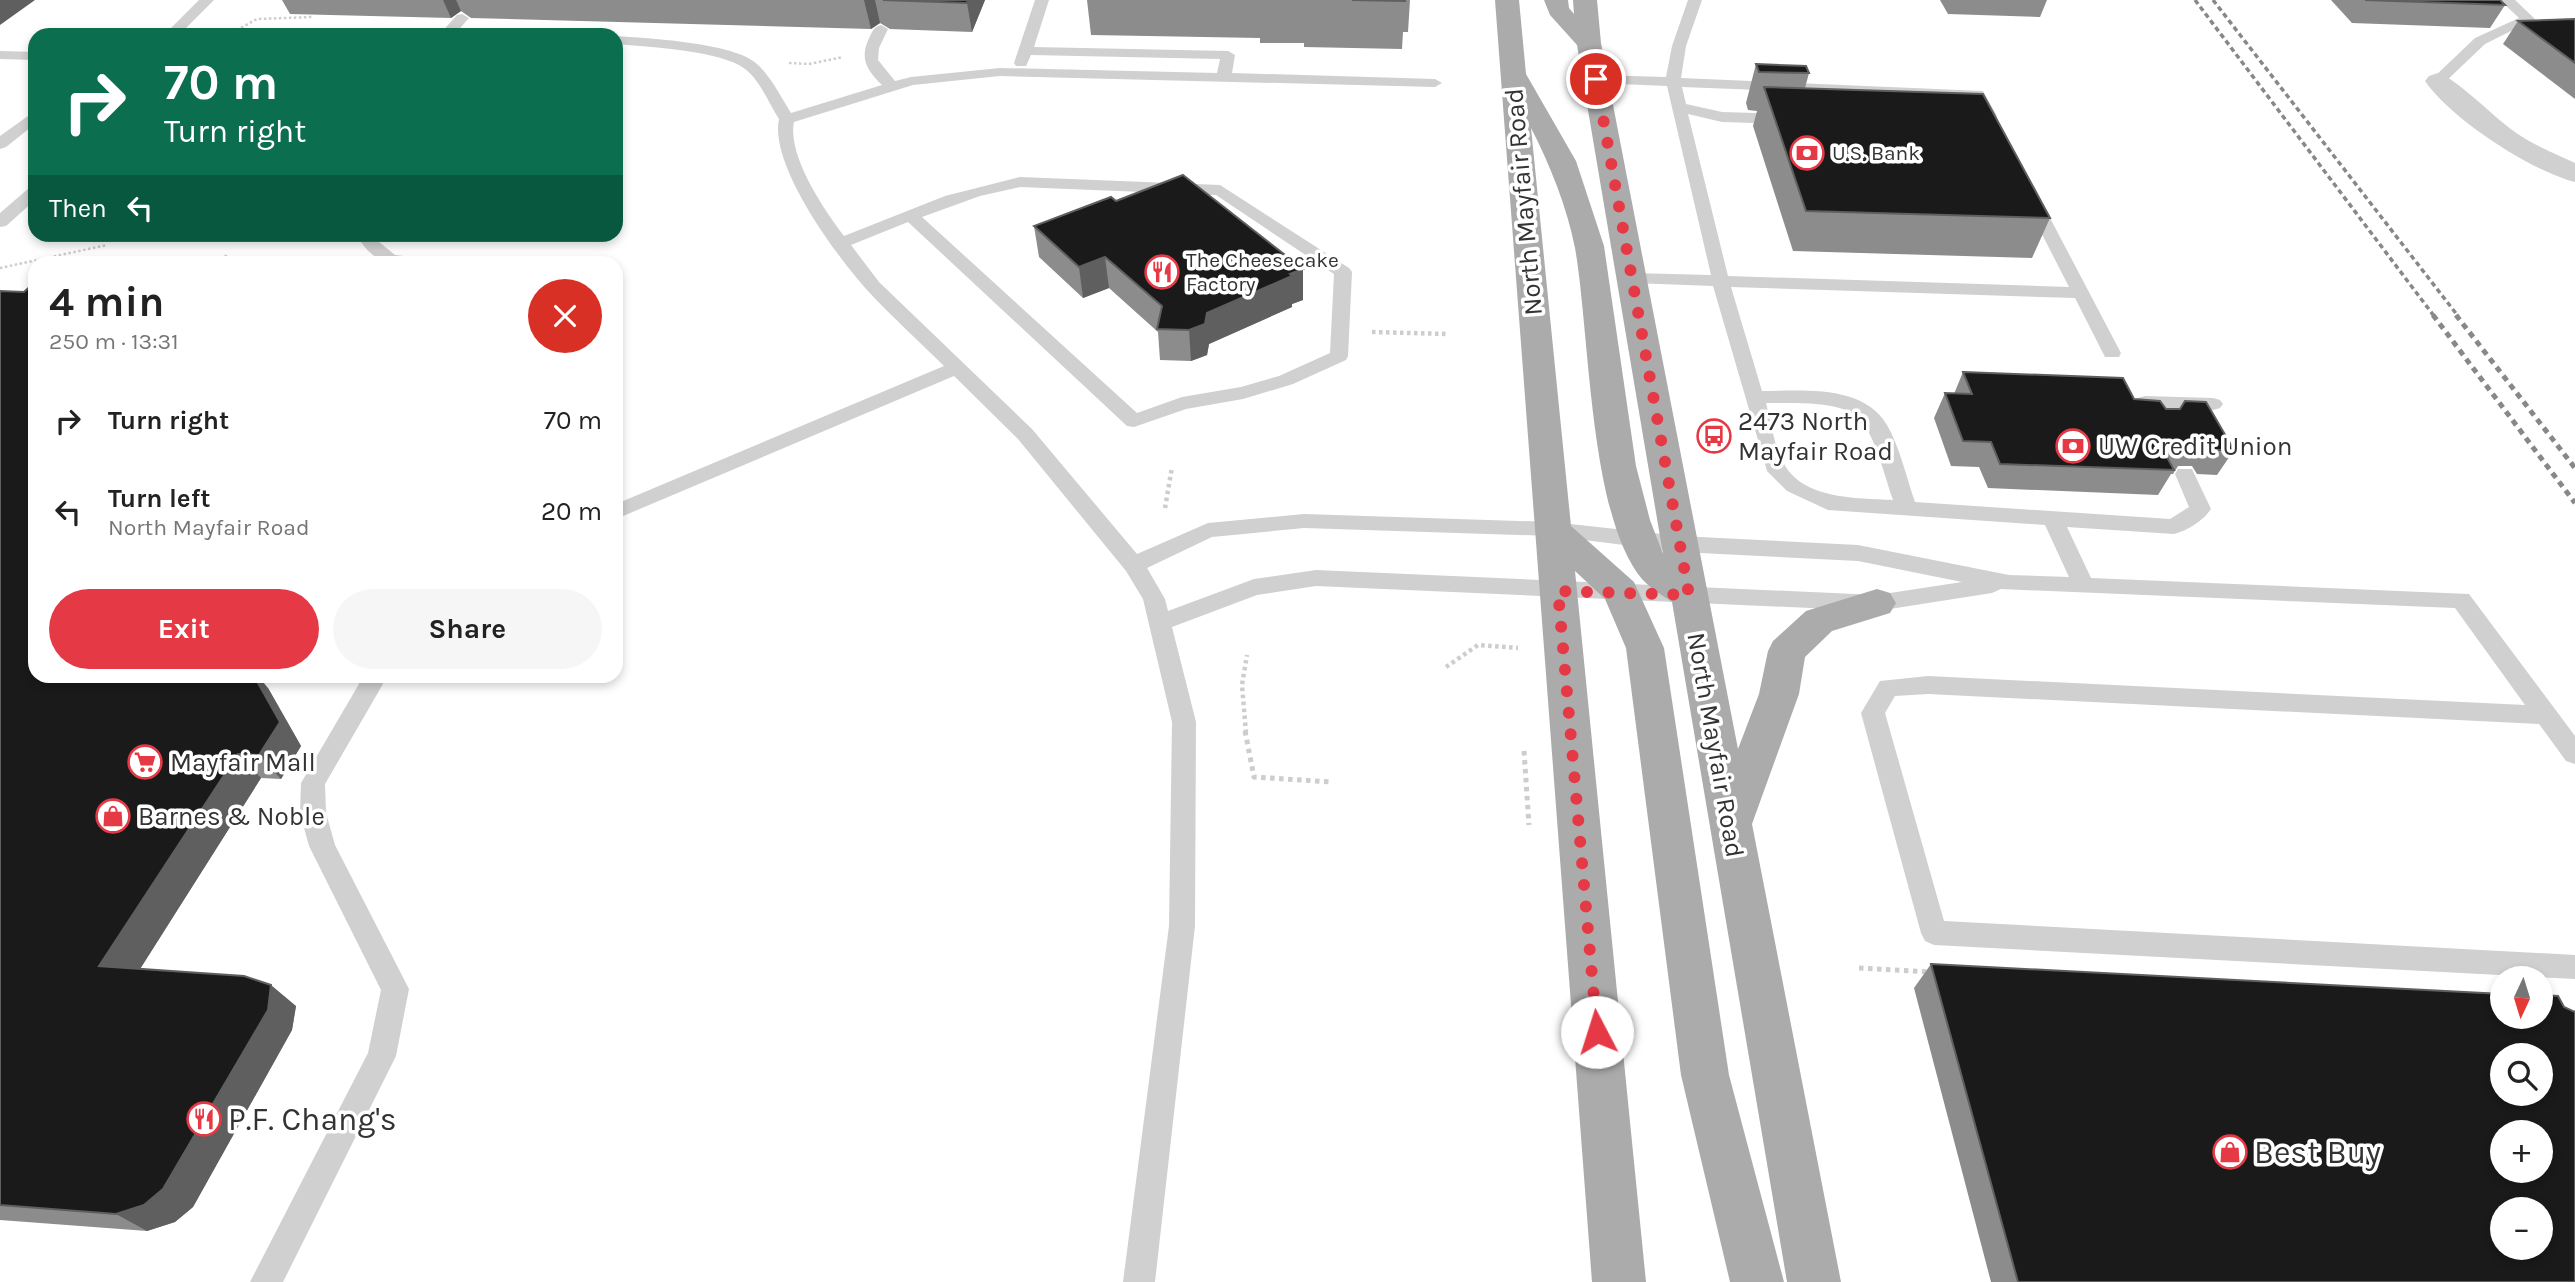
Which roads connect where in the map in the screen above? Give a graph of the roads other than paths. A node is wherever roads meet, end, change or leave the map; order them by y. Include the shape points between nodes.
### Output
1 (207, 0) edge
2 (1042, 0) edge
3 (1507, 0) edge
4 (1556, 0) edge
5 (1585, 0) edge
6 (1607, 0) edge
7 (1695, 0) edge
8 (2507, 0) edge
9 (462, 18) dead end
10 (178, 28) edge
11 (453, 28) edge
12 (881, 29) dead end
13 (623, 41) edge
14 (1590, 43) junction
15 (1025, 51) junction
16 (0, 55) edge
17 (28, 56) edge
18 (1511, 65) junction
19 (1018, 72) junction
20 (1224, 78) junction
21 (1596, 79) junction
22 (2438, 81) joint
23 (1673, 82) junction
24 (1435, 83) dead end
25 (892, 86) junction
26 (1679, 107) junction
27 (787, 119) junction
28 (1801, 120) edge
29 (28, 122) edge
30 (1991, 129) edge
31 (0, 144) edge
32 (2575, 174) edge
33 (2023, 182) edge
34 (28, 196) edge
35 (28, 197) edge
36 (0, 201) edge
37 (911, 216) junction
38 (0, 222) edge
39 (840, 243) junction
40 (1632, 278) junction
41 (1721, 282) junction
42 (2080, 293) junction
43 (2112, 353) dead end
44 (957, 368) junction
45 (1754, 397) junction
46 (2213, 404) dead end
47 (2158, 426) edge
48 (2185, 474) edge
49 (1906, 507) junction
50 (623, 509) edge
51 (2053, 519) junction
52 (1552, 529) junction
53 (1640, 539) junction
54 (1680, 544) junction
55 (1134, 565) junction
56 (2009, 583) junction
57 (2084, 586) junction
58 (1558, 591) junction
59 (1621, 592) junction
60 (1689, 595) junction
61 (1877, 603) junction
62 (1160, 623) junction
63 (370, 683) edge
64 (2548, 715) junction
65 (2575, 754) edge
66 (1731, 823) junction
67 (2575, 967) edge
68 (2553, 968) edge
69 (2490, 969) edge
70 (266, 1282) edge
71 (1139, 1282) edge
72 (1619, 1282) edge
73 (1756, 1282) edge
74 (1814, 1282) edge

1 - 10 lane
2 - 15 lane
3 - 18 main road, North Mayfair Road
4 - 14 main road via 1558,10
5 - 14 main road, North Mayfair Road
6 - 14 main road
7 - 23 lane via 1679,46
8 - 22 lane via 2528,19 2480,41
9 - 11 lane
12 - 25 lane via 869,52 871,65
13 - 27 lane via 720,55 751,65
14 - 21 main road, North Mayfair Road
15 - 19 lane
15 - 20 lane via 1228,55
16 - 17 lane
18 - 52 main road, North Mayfair Road
18 - 53 main road via 1562,161 1589,246 1619,466
19 - 20 lane
19 - 25 lane
20 - 24 lane
21 - 23 lane
21 - 40 main road, North Mayfair Road
22 - 32 street via 2511,142
23 - 26 lane
23 - 30 lane via 1978,94
25 - 27 lane
26 - 28 lane via 1722,117
26 - 41 lane
27 - 39 lane via 784,133 798,175
29 - 31 lane
33 - 42 lane
34 - 36 lane
35 - 38 lane
37 - 37 lane via 1134,421 1182,403 1286,380 1339,356 1343,272 1220,190 1020,182 987,187
37 - 39 lane
39 - 44 lane via 873,286
40 - 41 lane
40 - 54 main road, North Mayfair Road
41 - 42 lane
41 - 45 lane
42 - 43 lane
44 - 50 lane
44 - 55 lane via 1025,434
45 - 49 lane via 1774,467 1794,486 1828,503
45 - 49 lane via 1841,400 1863,410 1877,426
46 - 47 lane via 2145,402
48 - 51 lane via 2202,509 2174,527
49 - 51 lane
51 - 57 lane
52 - 53 lane
52 - 55 lane via 1304,521 1208,530
52 - 58 main road, North Mayfair Road
52 - 59 main road
53 - 54 lane
53 - 60 main road via 1654,568
54 - 56 lane via 1858,553
54 - 60 main road, North Mayfair Road
55 - 62 lane via 1154,599
56 - 57 lane
56 - 61 lane
57 - 64 lane via 2461,600
58 - 59 lane
58 - 62 lane via 1316,578 1254,587
58 - 72 main road, North Mayfair Road
59 - 60 lane
59 - 73 main road via 1646,648 1705,1075
60 - 61 lane
60 - 66 main road, North Mayfair Road
61 - 66 main road via 1819,621 1787,651 1779,694
62 - 71 lane via 1184,722 1182,926
63 - 70 lane via 313,783 313,813 322,846 395,989 382,1056
64 - 65 lane
64 - 69 lane via 1928,685 1888,687 1872,713 1934,933 2102,940
66 - 74 main road, North Mayfair Road
67 - 68 lane

